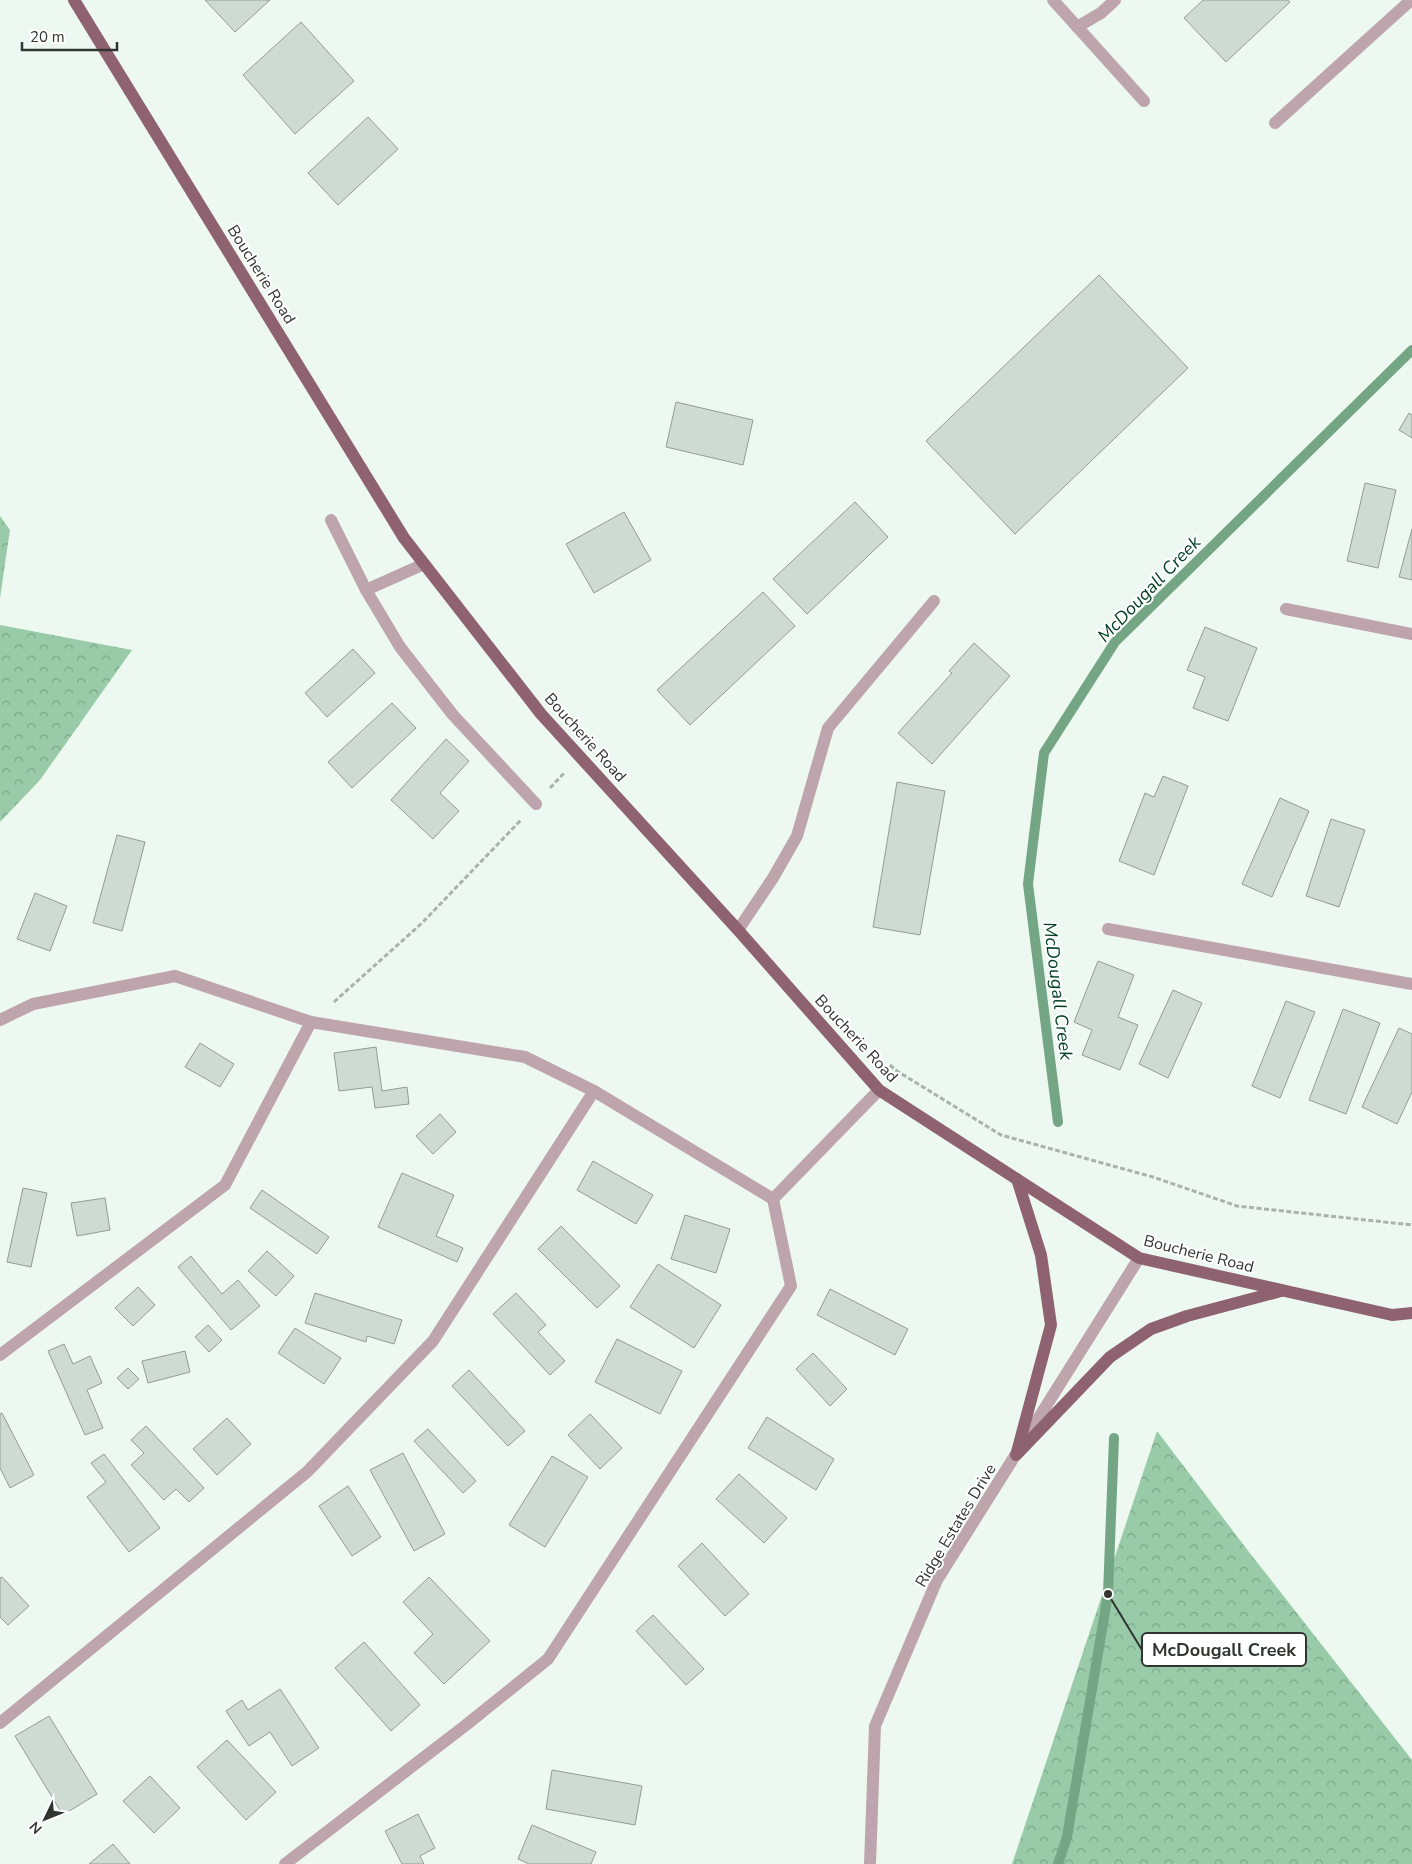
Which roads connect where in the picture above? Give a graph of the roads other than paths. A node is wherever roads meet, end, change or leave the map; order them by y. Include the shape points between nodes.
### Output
1 (74, 0) edge
2 (1053, 0) edge
3 (1115, 0) edge
4 (1411, 0) edge
5 (1077, 28) junction
6 (1144, 101) dead end
7 (1275, 123) dead end
8 (331, 520) dead end
9 (424, 564) junction
10 (366, 590) junction
11 (934, 601) dead end
12 (1286, 609) dead end
13 (1412, 634) edge
14 (536, 804) road end
15 (1108, 929) dead end
16 (738, 930) junction
17 (1412, 984) edge
18 (0, 1020) edge
19 (311, 1022) junction
20 (879, 1090) junction
21 (594, 1091) junction
22 (1017, 1179) junction
23 (773, 1199) junction
24 (1139, 1258) junction
25 (1283, 1290) junction
26 (1412, 1313) edge
27 (0, 1355) edge
28 (1016, 1454) junction
29 (0, 1723) edge
30 (285, 1864) edge
31 (870, 1864) edge

1 - 9 main road, Boucherie Road via 404,538
2 - 5 street
3 - 5 street
4 - 7 street
5 - 6 street
8 - 10 street
9 - 10 street
9 - 16 main road, Boucherie Road via 541,714
10 - 14 street via 400,647 453,715
11 - 16 street via 828,728 797,836
12 - 13 street
15 - 17 street
16 - 20 main road, Boucherie Road
18 - 19 street via 33,1004 175,976
19 - 21 street via 525,1057
19 - 27 street via 225,1185
20 - 22 main road, Boucherie Road
20 - 23 street
21 - 23 street
21 - 29 street via 433,1341 308,1472
22 - 24 main road, Boucherie Road
22 - 28 main road via 1041,1255 1051,1325
23 - 30 street via 791,1286 548,1659
24 - 25 main road, Boucherie Road
24 - 28 street, Ridge Estates Drive
25 - 26 main road, Boucherie Road via 1392,1315
25 - 28 main road via 1151,1329 1110,1357
28 - 31 street, Ridge Estates Drive via 937,1580 875,1726

